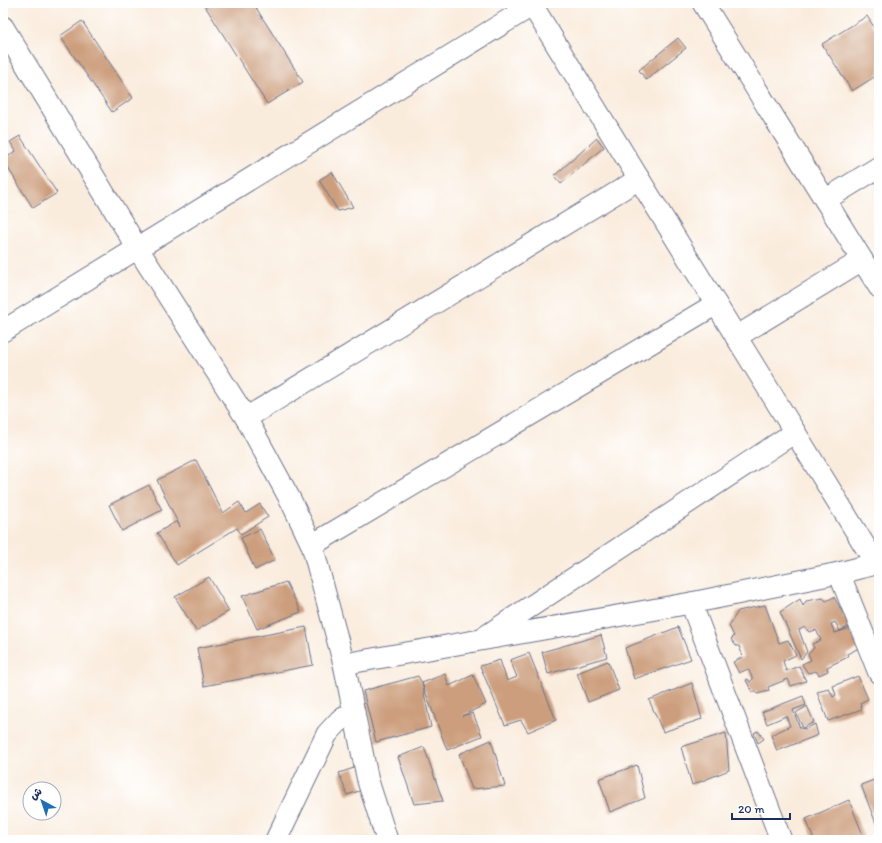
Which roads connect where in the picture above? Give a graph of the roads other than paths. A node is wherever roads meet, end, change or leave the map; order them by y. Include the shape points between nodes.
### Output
1 (703, 3) edge
2 (534, 4) edge
3 (3, 27) edge
4 (879, 167) edge
5 (639, 179) junction
6 (825, 200) junction
7 (138, 248) junction
8 (862, 260) junction
9 (879, 287) edge
10 (716, 304) junction
11 (3, 331) edge
12 (736, 337) junction
13 (246, 418) junction
14 (795, 432) junction
15 (312, 545) junction
16 (878, 564) edge
17 (839, 573) junction
18 (691, 603) junction
19 (479, 640) junction
20 (344, 664) junction
21 (879, 673) edge
22 (354, 712) junction
23 (276, 840) edge
24 (387, 840) edge
25 (781, 840) edge

1 - 6 street
2 - 5 street
2 - 7 street
3 - 7 street
4 - 6 street
5 - 10 street
5 - 13 street
6 - 8 street
7 - 11 street
7 - 13 street
8 - 9 street
8 - 12 street
10 - 12 street
10 - 15 street
12 - 14 street
13 - 15 street
14 - 16 street
14 - 19 street
15 - 20 street
16 - 17 street
17 - 18 street
17 - 21 street
18 - 19 street
18 - 25 street
19 - 20 street
20 - 22 street
22 - 23 street via 340,720 327,734
22 - 24 street via 368,781

